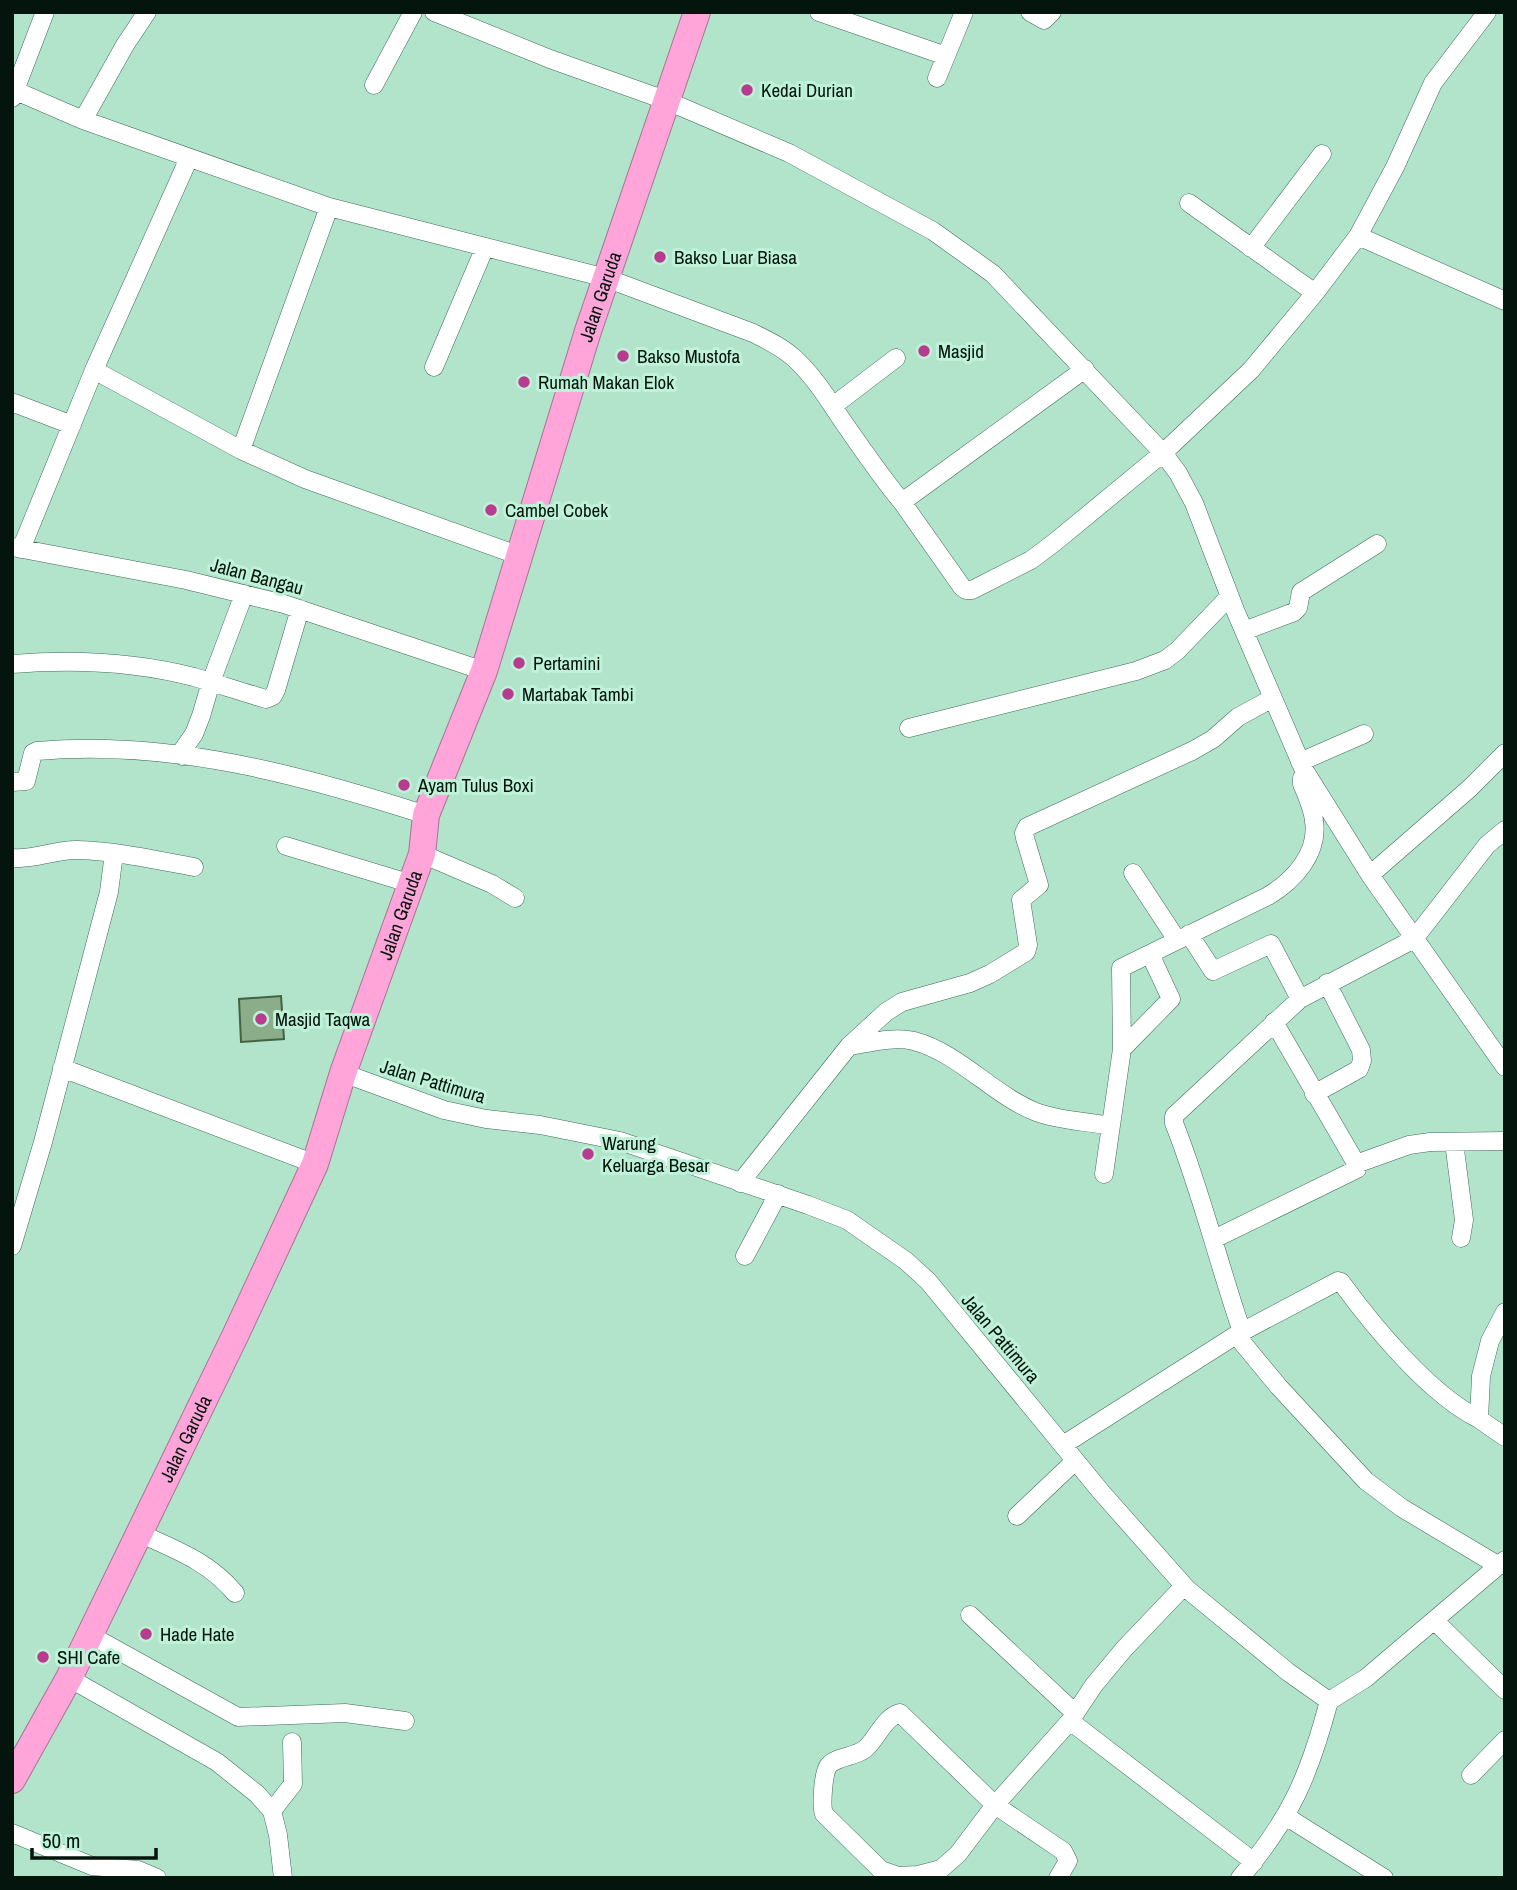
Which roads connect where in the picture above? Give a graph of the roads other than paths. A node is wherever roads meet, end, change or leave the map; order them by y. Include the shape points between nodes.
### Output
1 (45, 12) edge
2 (147, 12) edge
3 (413, 12) edge
4 (434, 12) edge
5 (696, 12) edge
6 (819, 12) edge
7 (964, 12) edge
8 (1030, 12) edge
9 (1052, 12) edge
10 (1487, 12) edge
11 (946, 56) junction
12 (937, 78) dead end
13 (374, 85) dead end
14 (14, 94) edge
15 (665, 100) junction
16 (83, 120) junction
17 (1322, 154) dead end
18 (189, 158) junction
19 (1189, 203) dead end
20 (329, 207) junction
21 (1357, 236) junction
22 (485, 247) junction
23 (1251, 248) junction
24 (606, 278) junction
25 (1315, 293) junction
26 (1505, 301) edge
27 (896, 358) dead end
28 (434, 367) dead end
29 (1085, 369) junction
30 (94, 370) junction
31 (14, 402) dead end
32 (833, 406) junction
33 (72, 425) junction
34 (241, 450) junction
35 (1163, 453) junction
36 (902, 502) junction
37 (1377, 544) dead end
38 (17, 548) edge
39 (520, 556) junction
40 (244, 594) junction
41 (1230, 596) junction
42 (300, 609) junction
43 (1244, 631) junction
44 (12, 664) edge
45 (484, 671) junction
46 (211, 682) junction
47 (1273, 698) junction
48 (909, 727) dead end
49 (1364, 734) dead end
50 (1505, 752) edge
51 (182, 756) junction
52 (1302, 765) junction
53 (12, 782) edge
54 (426, 815) junction
55 (1505, 830) edge
56 (286, 846) dead end
57 (114, 853) junction
58 (422, 855) junction
59 (12, 858) edge
60 (194, 867) dead end
61 (1133, 873) dead end
62 (1370, 874) junction
63 (412, 884) junction
64 (515, 898) dead end
65 (1183, 937) junction
66 (1414, 939) junction
67 (1150, 954) junction
68 (1327, 984) junction
69 (1300, 999) junction
70 (1274, 1022) junction
71 (1505, 1037) edge
72 (1486, 1041) junction
73 (849, 1046) junction
74 (1122, 1049) junction
75 (1505, 1067) edge
76 (62, 1068) junction
77 (343, 1073) junction
78 (1314, 1094) junction
79 (1104, 1124) junction
80 (1505, 1141) edge
81 (1454, 1142) junction
82 (315, 1164) junction
83 (1356, 1164) junction
84 (1104, 1174) dead end
85 (740, 1183) junction
86 (778, 1194) junction
87 (1461, 1238) dead end
88 (13, 1239) edge
89 (1214, 1239) junction
90 (745, 1256) dead end
91 (1505, 1312) edge
92 (1239, 1333) junction
93 (1479, 1419) junction
94 (1505, 1437) edge
95 (1063, 1445) junction
96 (1076, 1461) junction
97 (1017, 1516) dead end
98 (139, 1533) junction
99 (1502, 1563) edge
100 (1184, 1586) junction
101 (234, 1593) dead end
102 (970, 1615) dead end
103 (1434, 1620) junction
104 (90, 1635) junction
105 (69, 1678) junction
106 (1505, 1690) edge
107 (1329, 1701) junction
108 (1072, 1717) junction
109 (405, 1721) dead end
110 (1505, 1740) edge
111 (292, 1742) dead end
112 (1471, 1775) dead end
113 (12, 1780) edge
114 (995, 1805) junction
115 (272, 1811) junction
116 (1287, 1816) junction
117 (12, 1833) edge
118 (1254, 1862) junction
119 (947, 1874) edge
120 (157, 1878) edge
121 (283, 1878) edge
122 (1058, 1878) edge
123 (1240, 1878) edge
124 (1384, 1878) edge

1 - 14 street
2 - 16 street
3 - 13 street
4 - 15 street
5 - 15 highway, Jalan Garuda
6 - 11 street
7 - 11 street
8 - 9 street via 1044,20
10 - 21 street via 1433,83
11 - 12 street
14 - 16 street
15 - 24 highway, Jalan Garuda
15 - 29 street via 789,153 933,231 993,274
16 - 18 street
17 - 23 street
18 - 20 street
18 - 30 street
19 - 23 street
20 - 22 street
20 - 34 street
21 - 25 street
21 - 26 street
22 - 24 street
22 - 28 street
23 - 25 street
24 - 32 street via 775,344 800,365
24 - 39 highway, Jalan Garuda
25 - 35 street via 1251,370
27 - 32 street
29 - 35 street
29 - 36 street
30 - 33 street
30 - 34 street
31 - 33 street
32 - 36 street
33 - 38 street
34 - 39 street via 317,483
35 - 36 street via 1043,552 972,590 962,587
35 - 41 street via 1194,503
37 - 43 street via 1301,593 1294,612
38 - 40 street, Jalan Bangau
39 - 45 highway, Jalan Garuda
40 - 42 street, Jalan Bangau
40 - 46 street
41 - 43 street
41 - 48 street via 1165,660
42 - 45 street, Jalan Bangau
42 - 46 street via 270,698
43 - 47 street
44 - 46 street via 108,663
45 - 54 highway, Jalan Garuda
46 - 51 street
47 - 52 street
47 - 73 street via 1192,751 1027,827 1025,838 1039,885 1021,900 1026,952 970,983 893,1006
49 - 52 street
50 - 62 street
51 - 53 street via 119,748 37,751 30,758 26,781
51 - 54 street via 307,779
52 - 62 street
52 - 65 street via 1302,784 1315,822 1308,853 1295,877 1268,896
54 - 58 highway, Jalan Garuda
55 - 66 street via 1487,845
56 - 63 street
57 - 59 street via 67,850
57 - 60 street
57 - 76 street via 109,892
58 - 63 highway, Jalan Garuda
58 - 64 street
61 - 65 street
62 - 66 street
63 - 77 highway, Jalan Garuda
65 - 67 street
65 - 69 street via 1213,971 1271,944
66 - 68 street
66 - 72 street
67 - 74 street via 1121,968
67 - 74 street via 1171,999
68 - 69 street
68 - 78 street via 1361,1050 1362,1061 1359,1069
69 - 70 street
70 - 78 street
70 - 89 street via 1173,1117
71 - 72 street
72 - 75 street
73 - 79 street via 912,1041 936,1050 1035,1111
73 - 85 street
74 - 79 street
76 - 82 street
76 - 88 street
77 - 82 highway, Jalan Garuda
77 - 85 street, Jalan Pattimura via 444,1110 620,1141
78 - 83 street
79 - 84 street
80 - 81 street
81 - 83 street via 1409,1145
81 - 87 street via 1464,1220
82 - 98 highway, Jalan Garuda
83 - 89 street via 1354,1172
85 - 86 street, Jalan Pattimura
86 - 90 street
86 - 95 street, Jalan Pattimura via 847,1220 906,1261 928,1281
89 - 92 street
91 - 93 street via 1490,1341 1481,1376
92 - 93 street via 1340,1281 1423,1378 1454,1406
92 - 95 street
92 - 99 street via 1279,1387 1366,1481 1402,1508
93 - 94 street
95 - 96 street, Jalan Pattimura
96 - 97 street
96 - 100 street, Jalan Pattimura
98 - 101 street via 203,1564 221,1576
98 - 104 highway, Jalan Garuda
99 - 103 street
100 - 107 street, Jalan Pattimura
100 - 108 street via 1124,1649
102 - 108 street
103 - 106 street
103 - 107 street via 1366,1678
104 - 105 highway, Jalan Garuda
104 - 109 street via 238,1717 345,1713
105 - 113 highway, Jalan Garuda
105 - 115 street via 217,1762
107 - 116 street via 1302,1786
108 - 114 street
108 - 118 street
110 - 112 street
111 - 115 street via 293,1784
114 - 119 street
114 - 119 street via 900,1713 891,1717 863,1751 826,1769 823,1811 881,1870 898,1876
114 - 122 street via 1063,1851 1068,1861
115 - 121 street
116 - 118 street
116 - 124 street
117 - 120 street via 92,1866 138,1870
118 - 123 street

